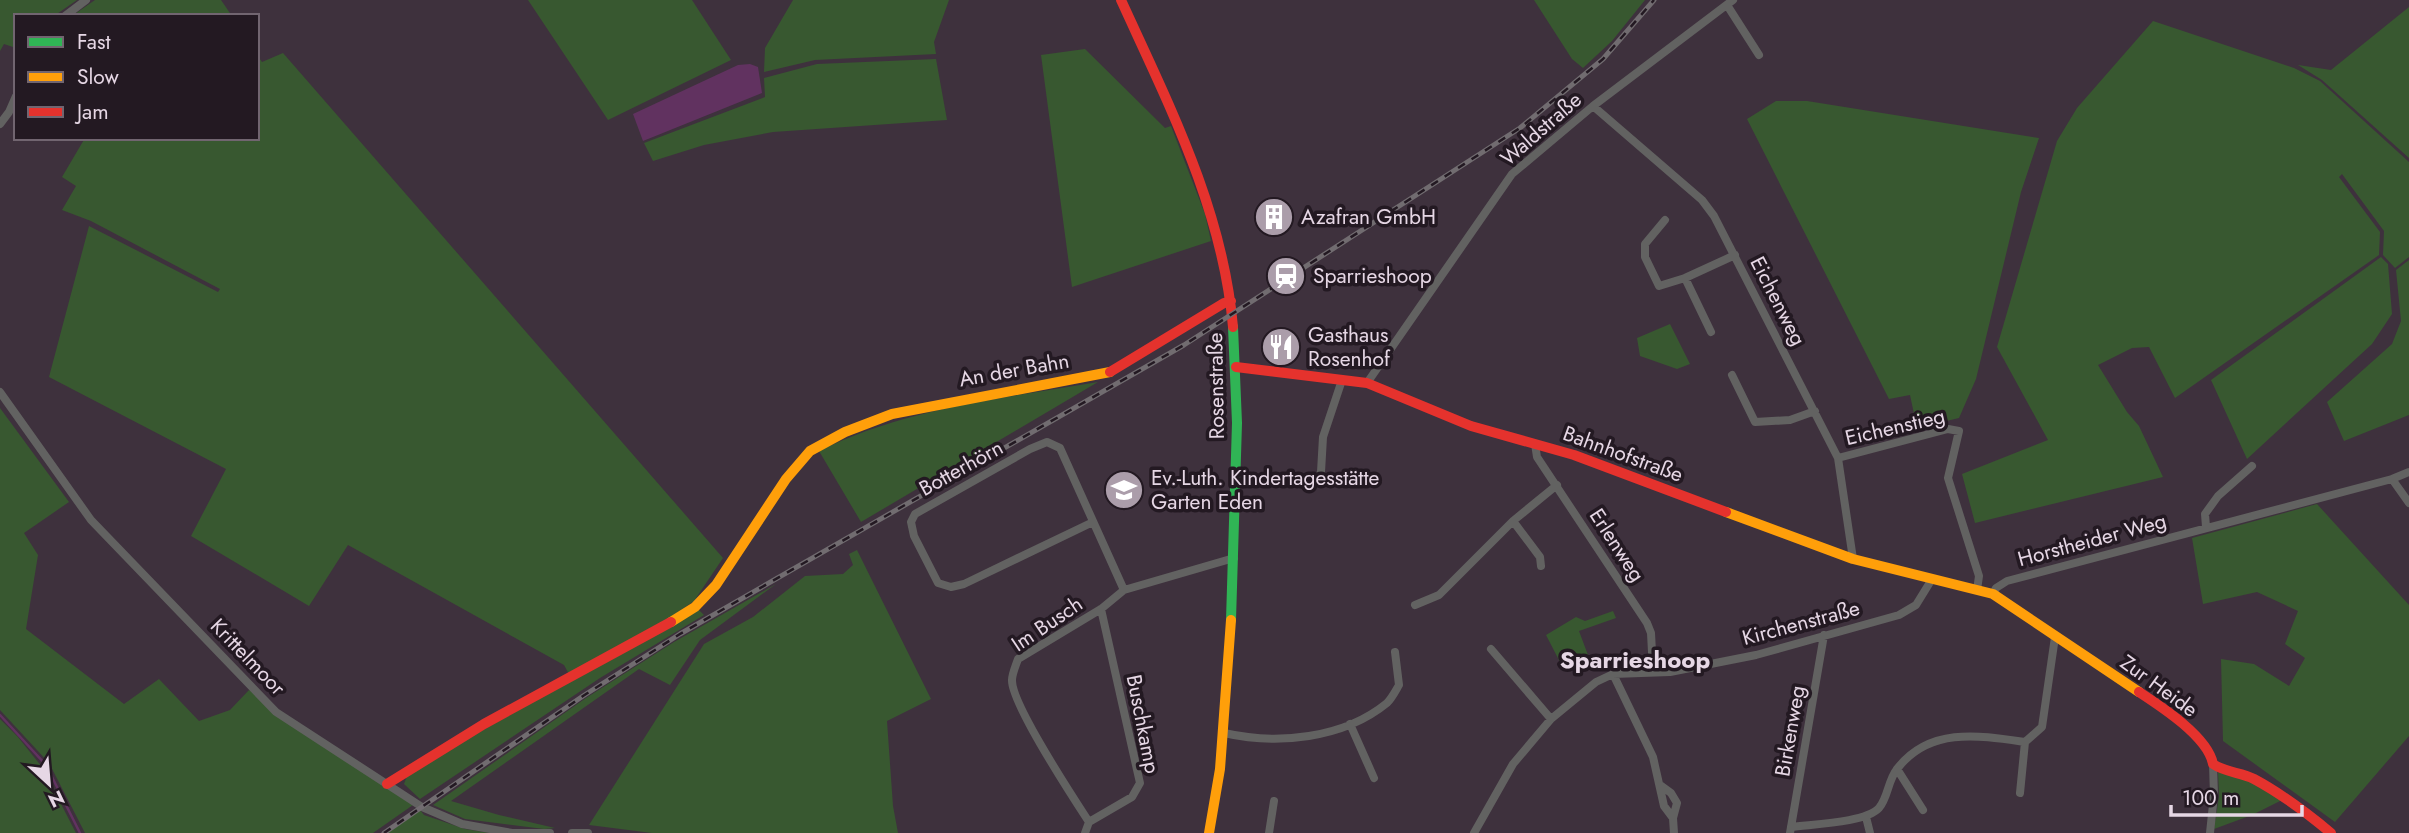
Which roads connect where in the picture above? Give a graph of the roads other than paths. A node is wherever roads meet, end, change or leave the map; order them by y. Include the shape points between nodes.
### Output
1 (86, 0) edge
2 (1121, 0) edge
3 (1730, 2) edge
4 (68, 14) edge
5 (1759, 55) dead end
6 (14, 101) edge
7 (1593, 106) junction
8 (0, 124) edge
9 (1665, 220) dead end
10 (1735, 254) junction
11 (1685, 278) junction
12 (1231, 301) junction
13 (1711, 332) dead end
14 (1236, 367) junction
15 (1732, 375) dead end
16 (1342, 380) junction
17 (1367, 383) junction
18 (0, 392) edge
19 (1815, 411) junction
20 (1535, 444) junction
21 (1838, 458) junction
22 (2252, 466) dead end
23 (2409, 472) edge
24 (2392, 479) junction
25 (1315, 484) dead end
26 (1557, 485) junction
27 (2409, 503) edge
28 (1513, 521) junction
29 (1093, 522) junction
30 (2206, 527) junction
31 (1234, 558) junction
32 (1853, 559) junction
33 (1541, 566) dead end
34 (1932, 579) junction
35 (1124, 590) junction
36 (1977, 590) junction
37 (1993, 594) junction
38 (1415, 605) dead end
39 (1101, 609) junction
40 (1824, 635) junction
41 (2055, 638) junction
42 (1491, 649) dead end
43 (1395, 652) dead end
44 (1653, 671) junction
45 (1613, 674) junction
46 (1551, 719) junction
47 (1350, 724) junction
48 (1224, 733) junction
49 (2025, 742) junction
50 (2213, 764) junction
51 (1897, 769) junction
52 (1374, 778) dead end
53 (387, 783) junction
54 (2020, 793) dead end
55 (1274, 801) dead end
56 (1923, 810) dead end
57 (1866, 817) junction
58 (1089, 822) junction
59 (1791, 830) edge
60 (550, 833) edge
61 (572, 833) edge
62 (588, 833) edge
63 (1085, 833) edge
64 (1209, 833) edge
65 (1269, 833) edge
66 (1474, 833) edge
67 (1674, 833) edge
68 (1870, 833) edge
69 (2210, 833) edge
70 (2331, 833) edge

1 - 4 street
2 - 12 street, Rosenstraße via 1179,128 1211,213
3 - 5 street, Waldstraße
3 - 7 street, Waldstraße
6 - 8 street
7 - 10 street, Eichenweg via 1702,200
7 - 17 street, Waldstraße via 1512,174
9 - 11 street via 1645,244 1645,257 1659,286
10 - 11 street
10 - 19 street, Eichenweg
11 - 13 street
12 - 14 street, Rosenstraße
12 - 53 street, An der Bahn via 1104,374 892,414 810,451 786,479 716,585 695,607
14 - 16 street, Bahnhofstraße
14 - 31 street, Rosenstraße
15 - 19 street via 1755,422 1790,420
16 - 17 street, Bahnhofstraße
16 - 25 street via 1323,437 1321,472
17 - 20 street, Bahnhofstraße via 1471,426
18 - 53 street, Krittelmoor via 91,520 276,712
19 - 21 street, Eichenweg
20 - 26 street, Erlenweg via 1538,457
20 - 32 street, Bahnhofstraße
21 - 32 street, Eichenweg
21 - 36 street, Eichenstieg via 1948,429 1959,431 1948,478 1979,576
22 - 30 street via 2218,496 2205,514
23 - 24 street, Horstheider Weg
24 - 27 street
24 - 30 street, Horstheider Weg
26 - 28 street
26 - 44 street, Erlenweg via 1647,623
28 - 33 street via 1540,556
28 - 38 street via 1438,595
29 - 29 street, Botterhörn via 1060,449 1047,442 915,513 911,522 938,583 951,587
29 - 35 street, Botterhörn
30 - 37 street, Horstheider Weg via 2007,581
31 - 35 street, Im Busch
31 - 48 street, Rosenstraße
32 - 34 street, Bahnhofstraße
34 - 36 street, Bahnhofstraße
34 - 40 street, Kirchenstraße via 1916,605 1899,615
35 - 39 street, Im Busch
36 - 37 street, Bahnhofstraße
37 - 41 street, Zur Heide
39 - 58 street, Buschkamp via 1140,783 1132,797
39 - 58 street, Im Busch via 1018,659 1011,681 1061,779
40 - 44 street, Kirchenstraße via 1756,655
40 - 59 street, Birkenweg
41 - 49 street via 2042,727
41 - 50 street, Zur Heide via 2158,705 2202,742
42 - 46 street
43 - 47 street via 1399,685 1388,702
44 - 45 street, Kirchenstraße
45 - 46 street, Kirchenstraße via 1596,682
45 - 67 street via 1653,757
46 - 66 street, Kirchenstraße via 1513,764
47 - 48 street via 1295,739
47 - 52 street
48 - 64 street, Rosenstraße
49 - 51 street via 1968,735 1940,739 1910,753
49 - 54 street
50 - 69 street
50 - 70 street via 2250,777
51 - 56 street
51 - 57 street via 1881,807
53 - 60 street, Krittelmoor via 422,807 462,824 512,833
55 - 65 street
57 - 59 street
57 - 68 street
58 - 63 street
61 - 62 street

